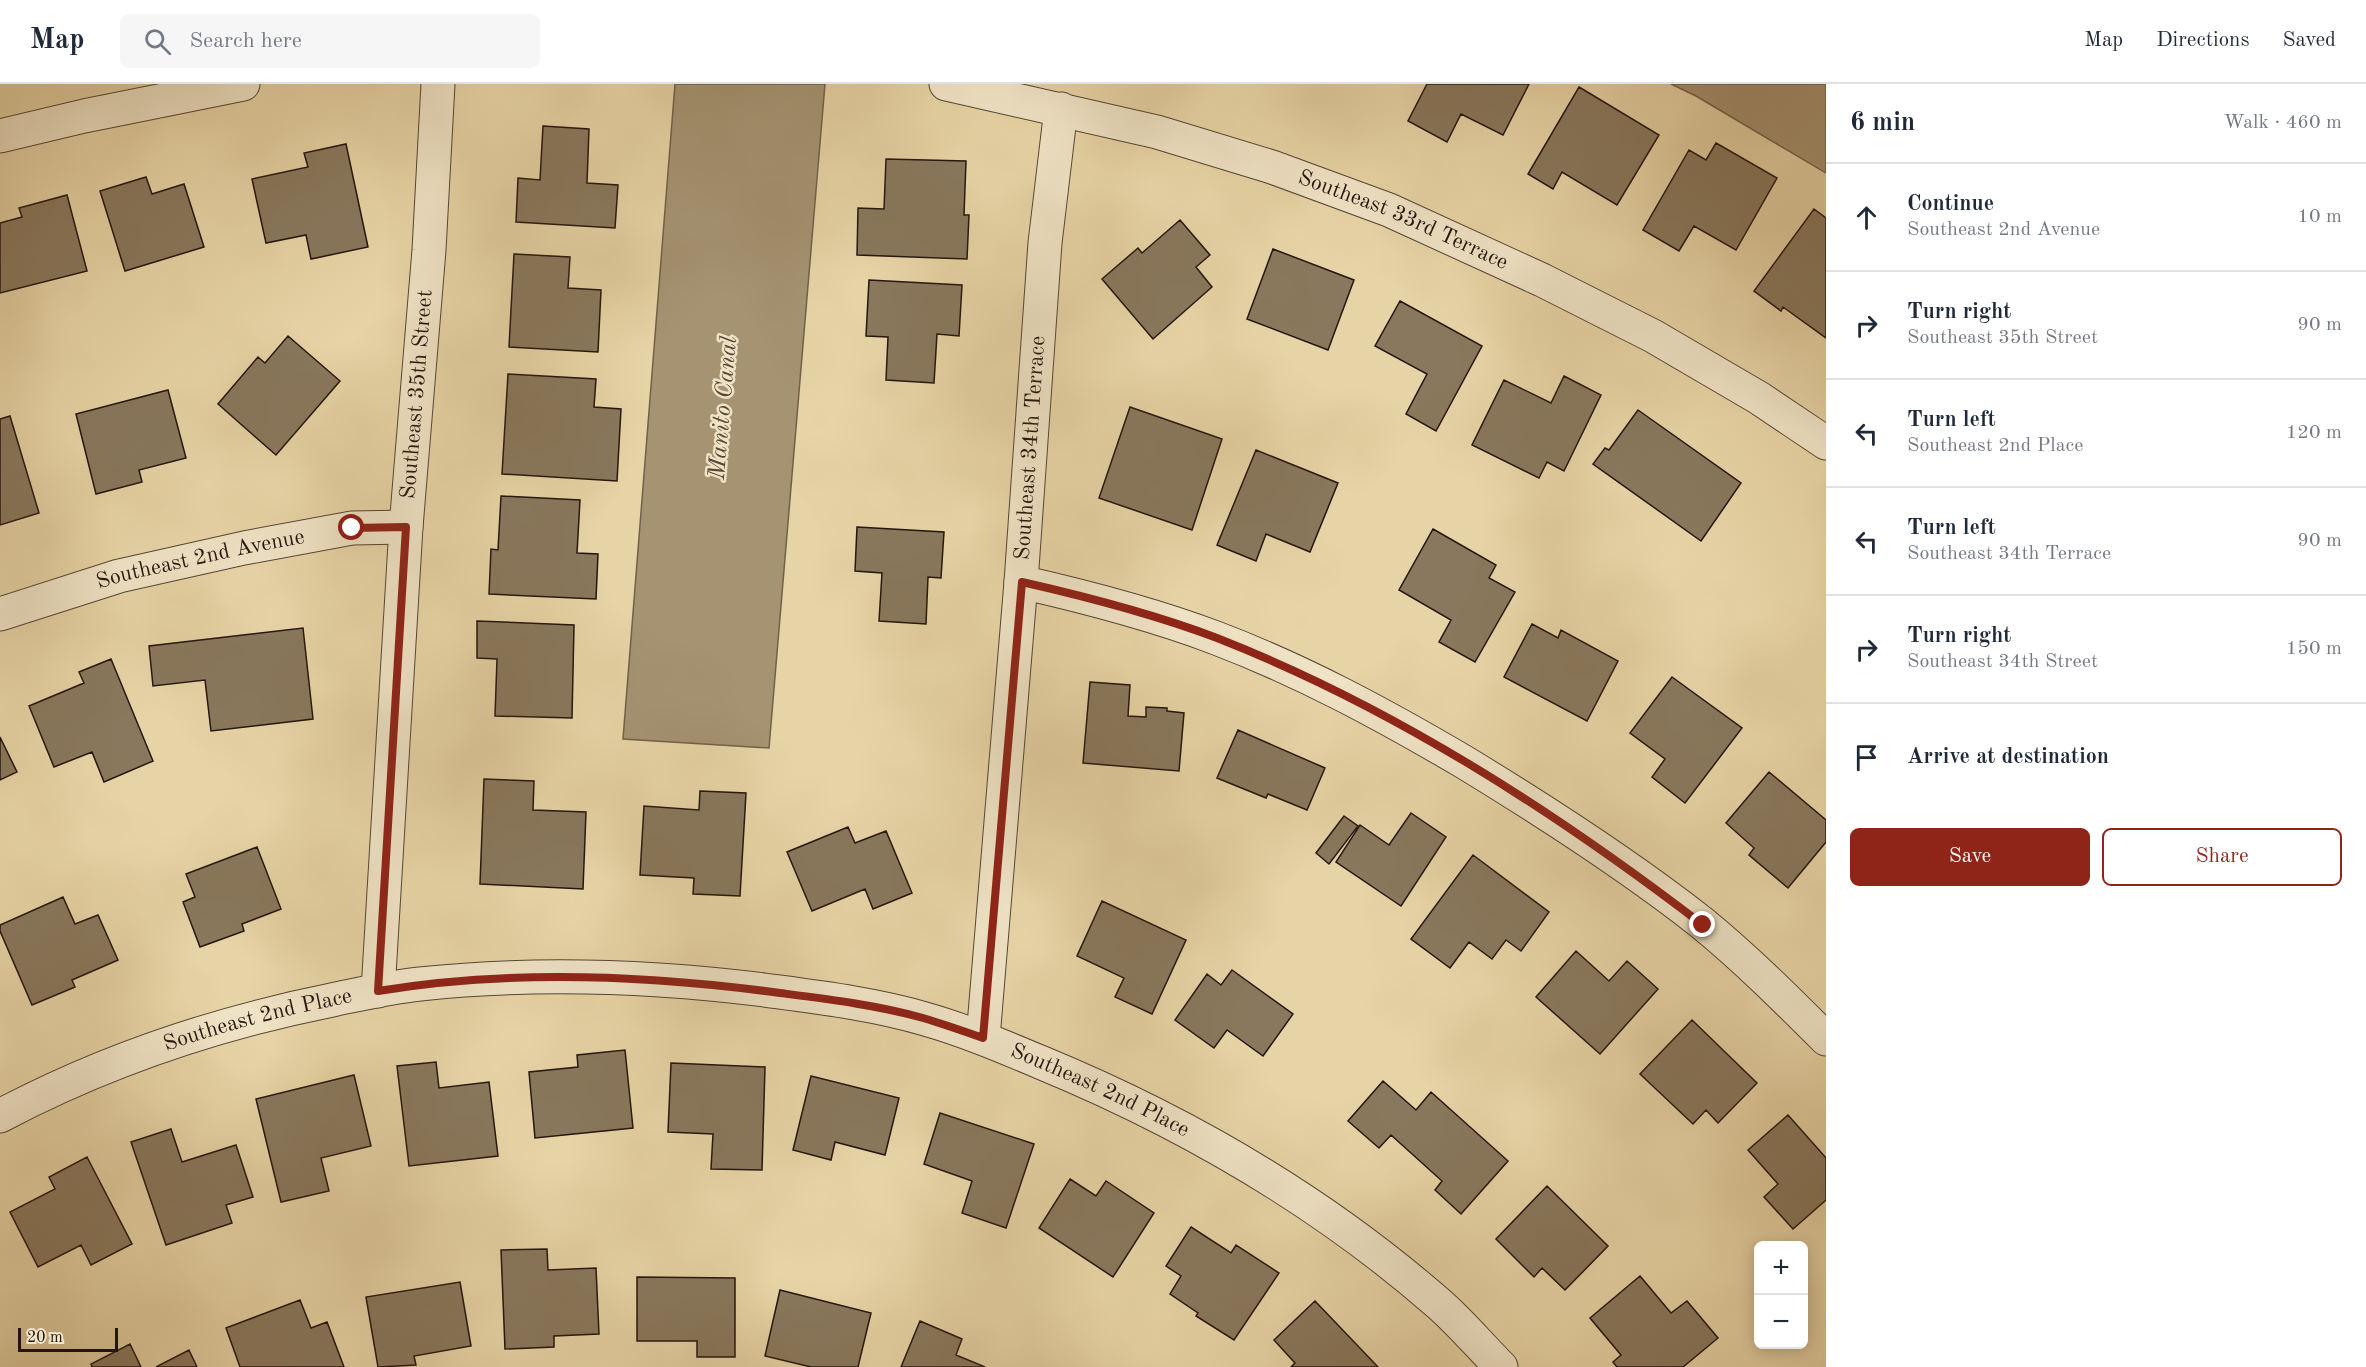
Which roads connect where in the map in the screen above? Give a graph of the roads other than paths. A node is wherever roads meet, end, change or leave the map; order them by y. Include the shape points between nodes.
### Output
1 (243, 84) edge
2 (438, 84) edge
3 (946, 84) edge
4 (1061, 109) junction
5 (0, 136) edge
6 (1826, 443) edge
7 (406, 527) junction
8 (1022, 582) junction
9 (0, 614) edge
10 (378, 991) junction
11 (983, 1038) junction
12 (1826, 1039) edge
13 (0, 1116) edge
14 (1501, 1367) edge

1 - 5 street
2 - 7 street, Southeast 35th Street
3 - 4 street, Southeast 33rd Terrace
4 - 6 street, Southeast 33rd Terrace via 1157,132 1272,167 1389,210 1653,336 1759,398
4 - 8 street, Southeast 34th Terrace via 1045,243
7 - 9 street, Southeast 2nd Avenue via 352,528 244,548 119,576
7 - 10 street, Southeast 35th Street
8 - 11 street, Southeast 34th Terrace
8 - 12 street via 1087,597 1216,638 1278,664 1408,729 1542,809 1637,875 1712,932
10 - 11 street, Southeast 2nd Place via 420,984 520,978 622,978 722,985 822,998 922,1018
10 - 13 street, Southeast 2nd Place via 287,1009 198,1034 111,1065
11 - 14 street, Southeast 2nd Place via 1093,1083 1198,1136 1300,1198 1441,1305

